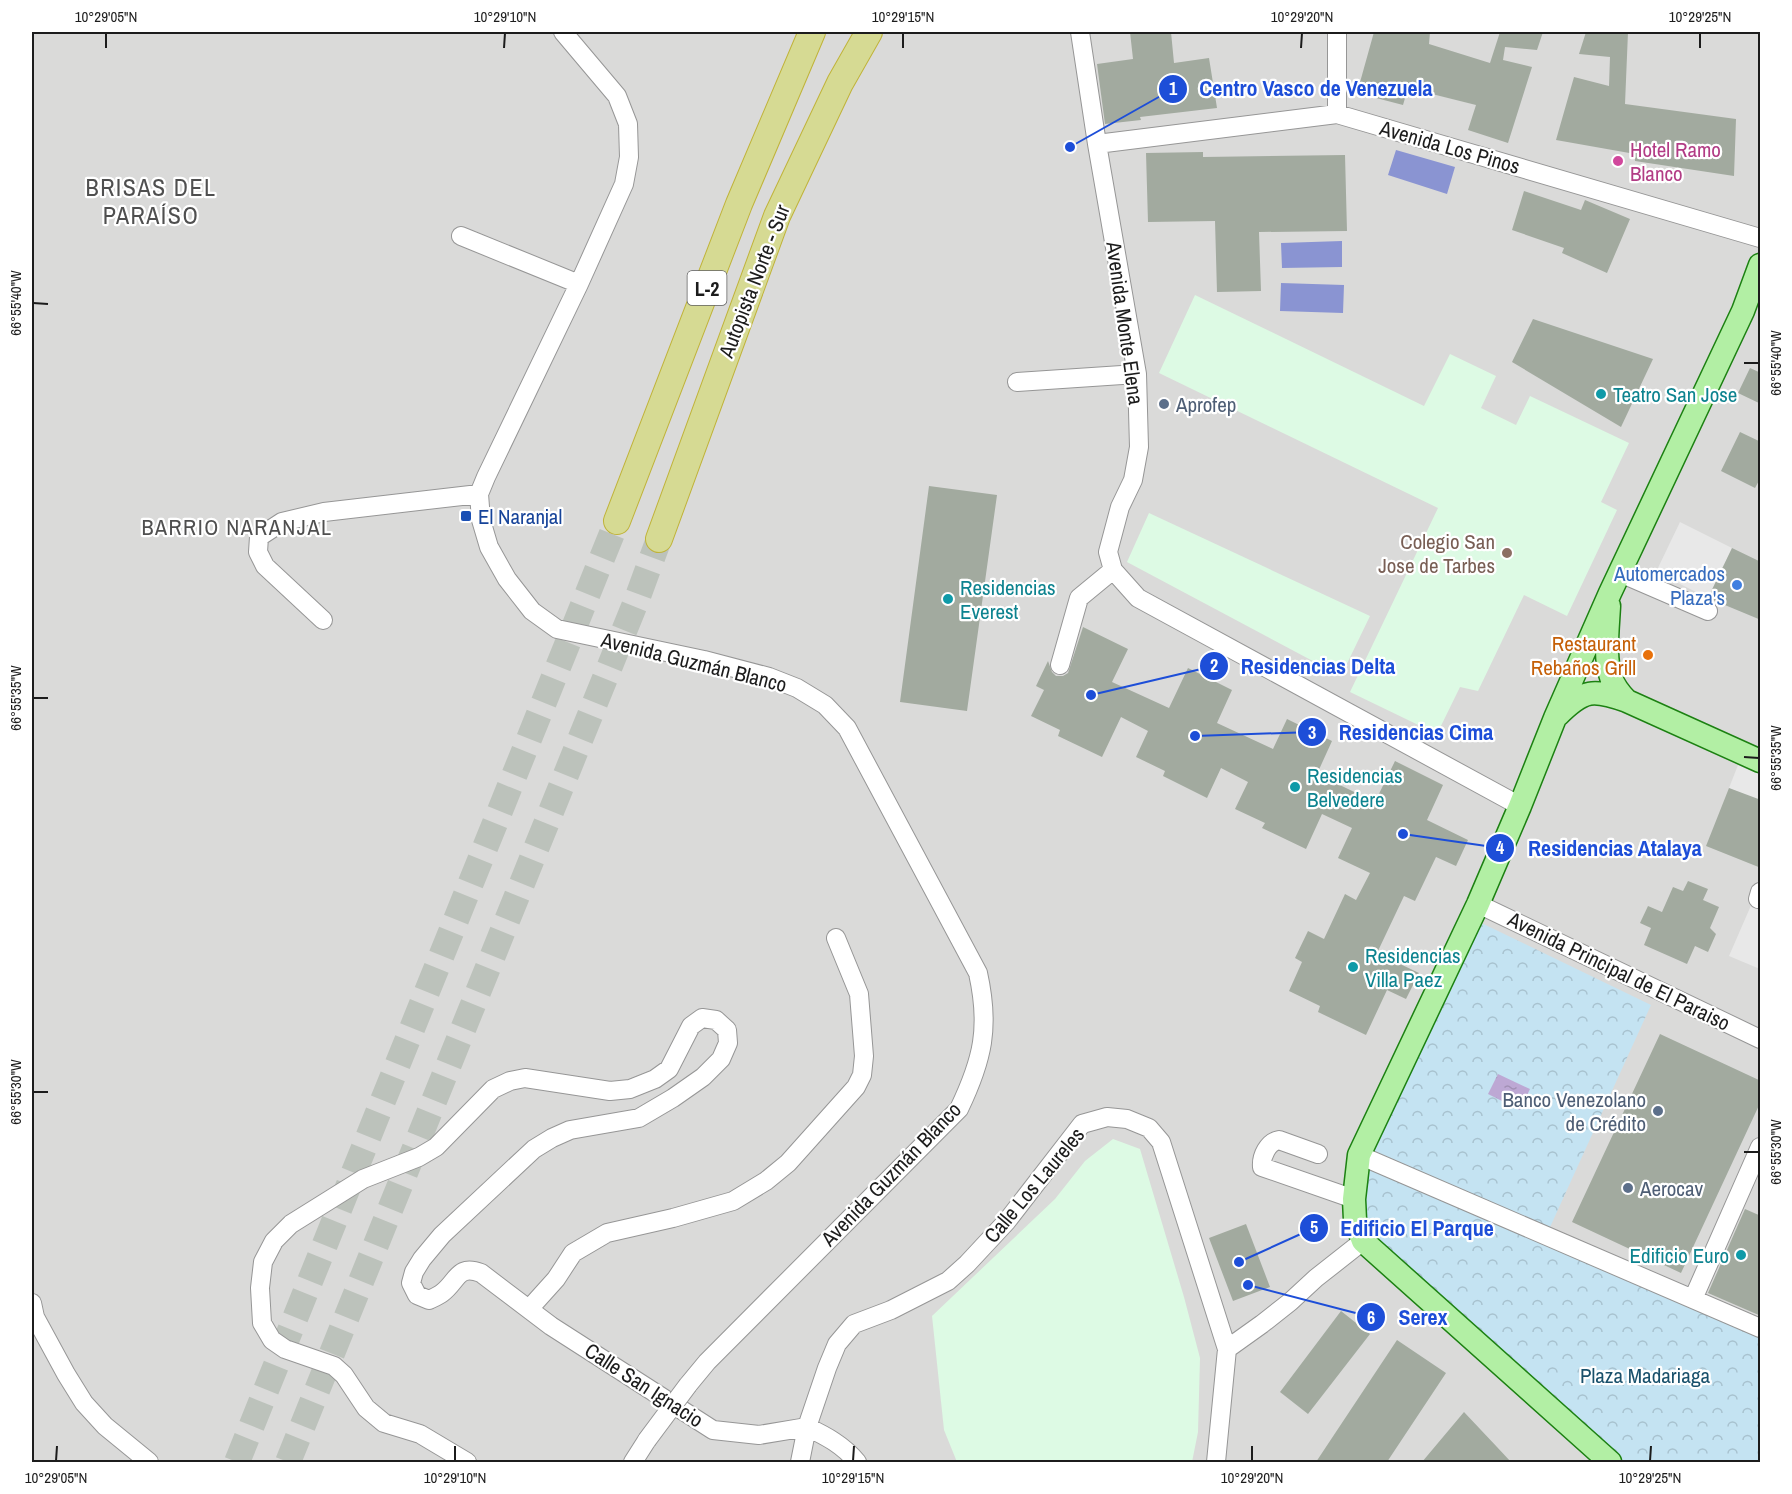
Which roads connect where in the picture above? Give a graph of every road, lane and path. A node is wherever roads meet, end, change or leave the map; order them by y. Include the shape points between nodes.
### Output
1 (563, 32) edge
2 (812, 32) edge
3 (869, 32) edge
4 (1080, 32) edge
5 (1337, 32) edge
6 (1337, 114) junction
7 (1097, 144) junction
8 (461, 236) dead end
9 (1761, 238) edge
10 (1761, 265) edge
11 (579, 284) junction
12 (1137, 374) junction
13 (1017, 382) dead end
14 (479, 494) junction
15 (617, 521) tunnel mouth
16 (659, 538) tunnel mouth
17 (1113, 570) junction
18 (1620, 573) junction
19 (1610, 593) junction
20 (1708, 611) dead end
21 (322, 620) dead end
22 (1060, 665) dead end
23 (1627, 701) junction
24 (1555, 718) junction
25 (1761, 761) edge
26 (1520, 806) junction
27 (1478, 904) junction
28 (836, 938) dead end
29 (1761, 1040) edge
30 (1761, 1147) edge
31 (1318, 1154) dead end
32 (1359, 1155) junction
33 (1354, 1199) junction
34 (1363, 1241) junction
35 (1694, 1299) junction
36 (32, 1303) edge
37 (530, 1309) junction
38 (1761, 1328) edge
39 (1227, 1348) junction
40 (807, 1427) junction
41 (149, 1462) edge
42 (467, 1462) edge
43 (633, 1462) edge
44 (800, 1462) edge
45 (857, 1462) edge
46 (1216, 1462) edge
47 (1610, 1462) edge

1 - 11 street, Avenida Guzmán Blanco via 617,96 628,124 629,157 624,184
2 - 15 highway, Autopista Norte - Sur / L-2 via 739,204
3 - 16 highway, Autopista Norte - Sur / L-2 via 840,83 777,216
4 - 7 street, Avenida Monte Elena
5 - 6 street
6 - 7 street, Avenida Los Pinos
6 - 9 street, Avenida Los Pinos
7 - 12 street, Avenida Monte Elena
8 - 11 street
10 - 18 main road
11 - 14 street, Avenida Guzmán Blanco
12 - 13 street
12 - 17 street, Avenida Monte Elena via 1139,447 1108,552
14 - 21 street via 324,512 282,522 259,537 258,552 265,566
14 - 43 street, Avenida Guzmán Blanco, bridge via 489,547 507,579 532,611 557,629 769,677 825,705 847,728 978,973 983,998 980,1057 959,1109 707,1362
17 - 22 street via 1079,598
17 - 26 street via 1138,598
18 - 19 main road
18 - 20 street
19 - 23 main road via 1610,675
19 - 24 main road
23 - 24 main road via 1606,694 1581,695
23 - 25 main road
24 - 26 main road
26 - 27 main road
27 - 29 street, Avenida Principal de El Paraiso
27 - 32 main road
28 - 37 street via 859,994 864,1056 862,1076 856,1087 788,1163 766,1180 733,1201 607,1233 573,1253
30 - 35 street
31 - 33 street via 1274,1141 1262,1159 1262,1167
32 - 33 main road
32 - 35 street
33 - 34 main road via 1354,1220
34 - 39 street
34 - 47 main road
35 - 38 street
36 - 41 street via 35,1317 84,1403
37 - 40 street, Calle San Ignacio via 713,1430 759,1435
37 - 42 street, Calle San Ignacio via 471,1269 429,1300 417,1295 411,1283 414,1272 442,1235 534,1149 570,1130 639,1118 703,1077 721,1059 728,1043 728,1030 716,1020 702,1018 691,1026 669,1069 630,1089 610,1091 525,1078 493,1089 436,1147 363,1179 291,1224 274,1241 263,1262 260,1288 262,1323 272,1340 285,1349 334,1366 344,1374 366,1408 384,1423 420,1434
39 - 40 street, Calle Los Laureles via 1161,1142 1149,1128 1127,1119 1107,1117 1082,1124 1007,1221 948,1281 854,1324 837,1344
39 - 46 street
40 - 44 street, Calle Los Laureles
40 - 45 street via 826,1435

